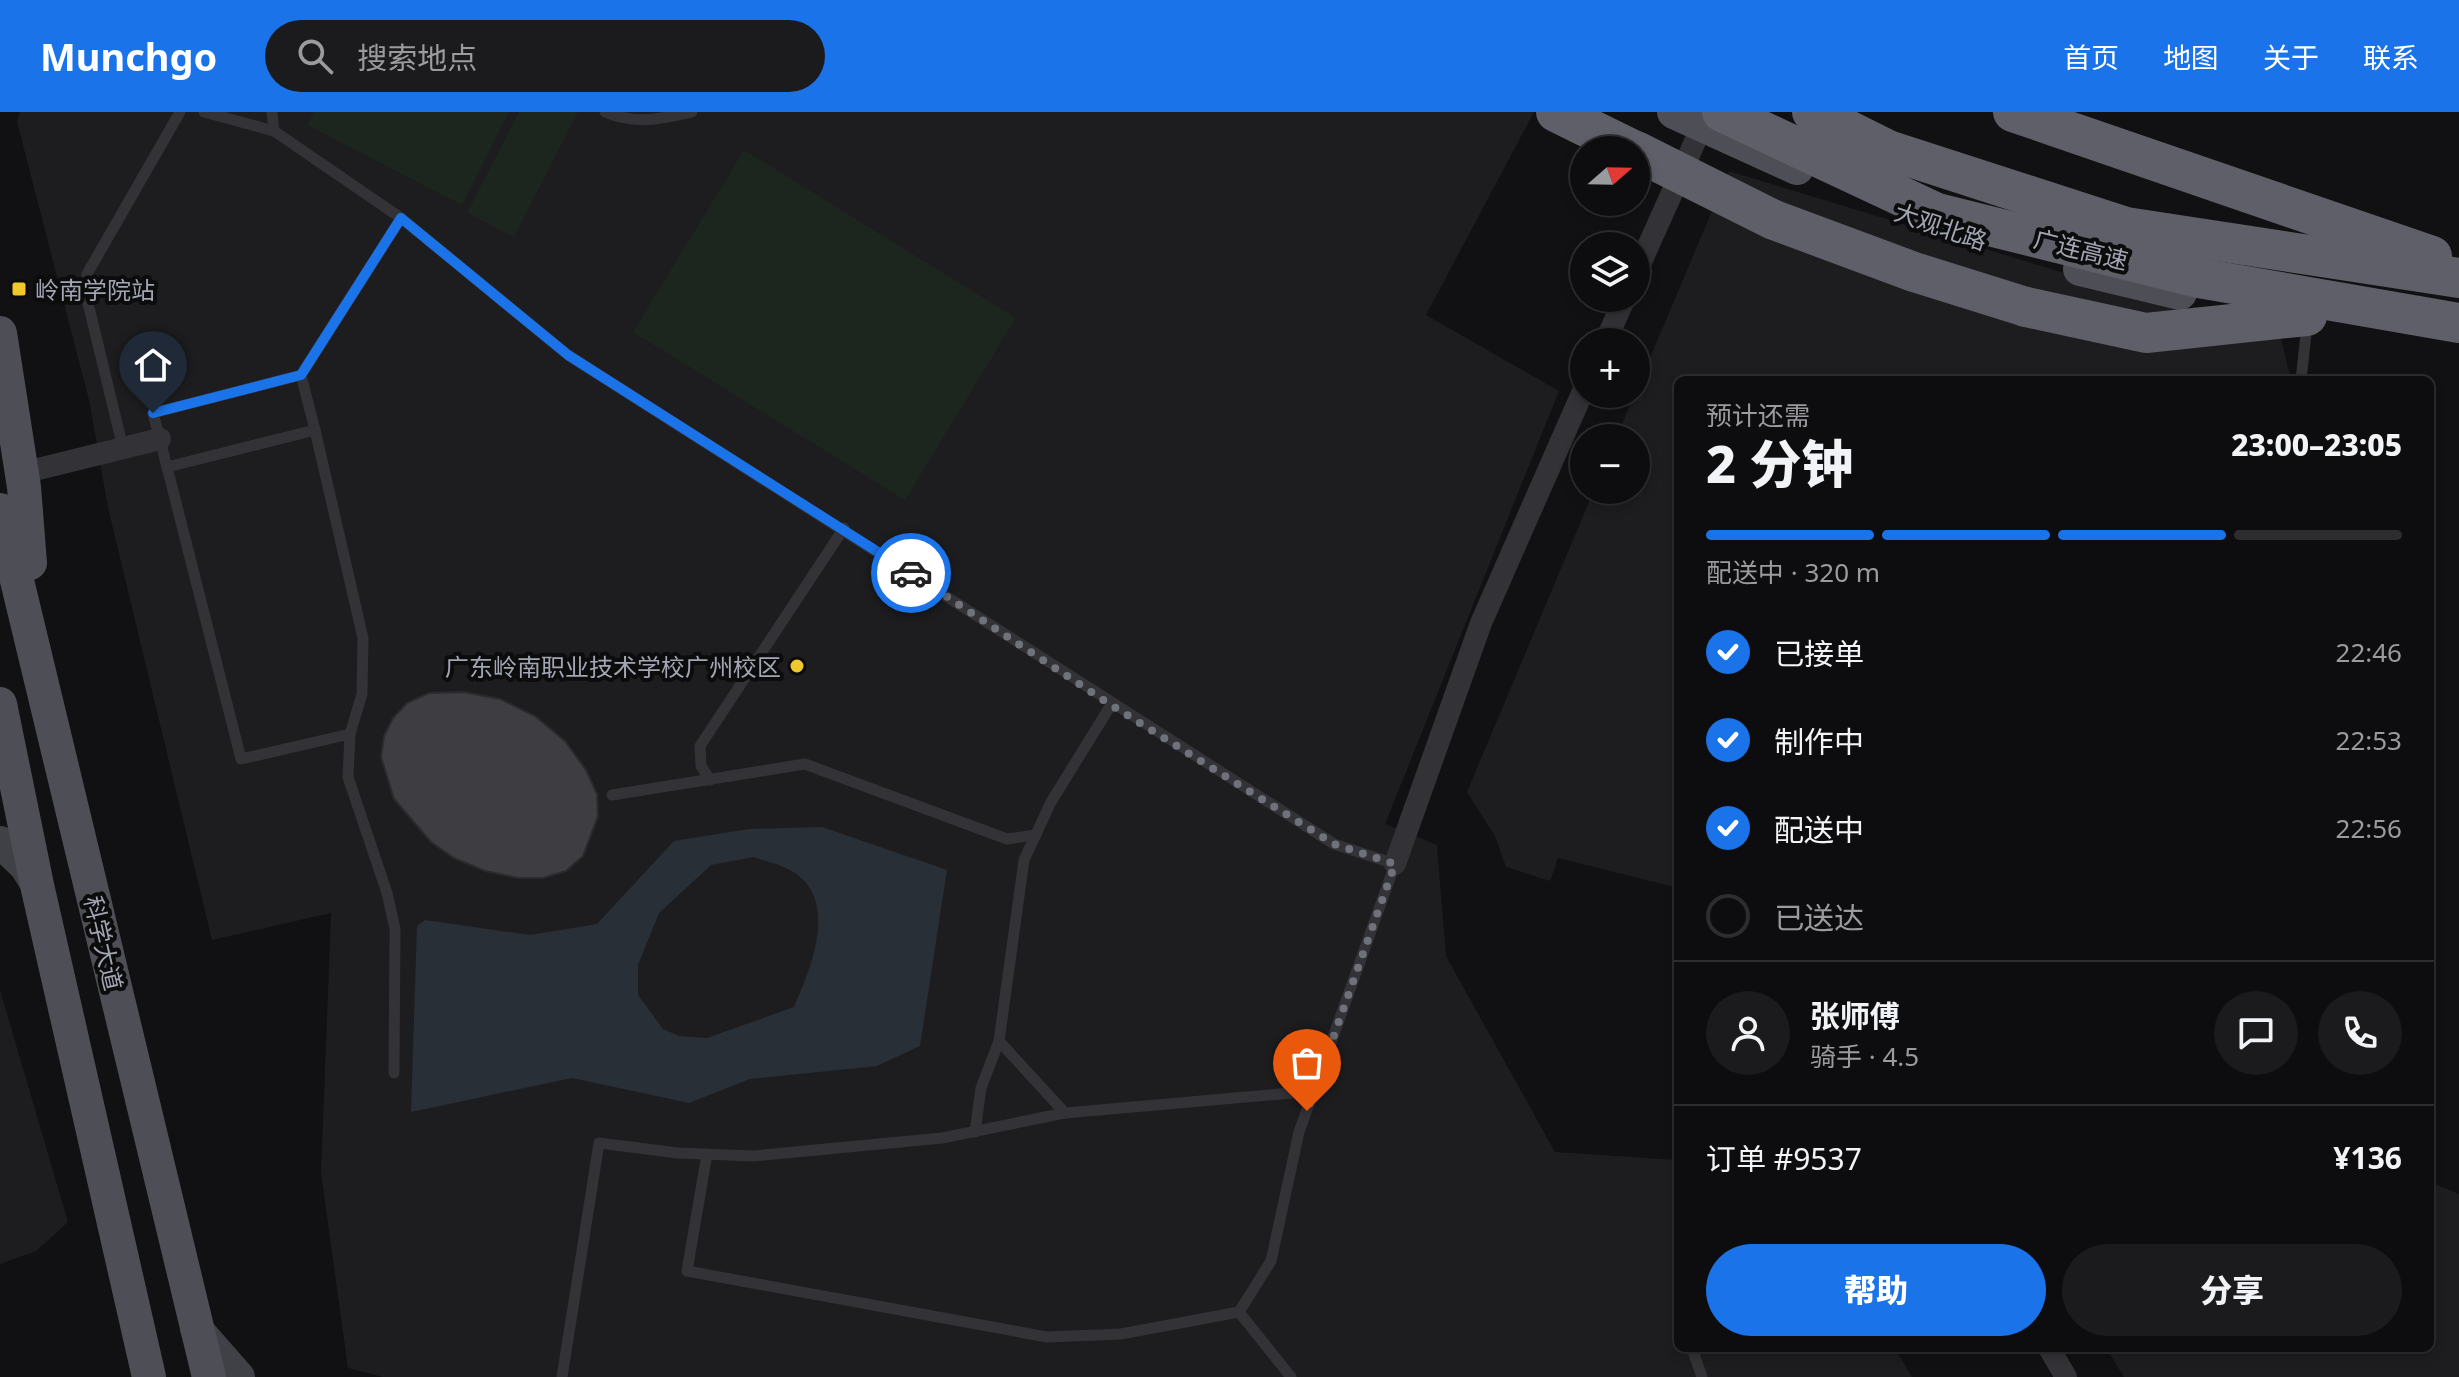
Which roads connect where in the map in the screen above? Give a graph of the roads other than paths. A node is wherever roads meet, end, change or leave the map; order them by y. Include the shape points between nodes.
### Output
1 (180, 112) edge
2 (204, 112) edge
3 (272, 112) edge
4 (605, 112) edge
5 (692, 112) edge
6 (1556, 112) edge
7 (1812, 112) edge
8 (1844, 112) edge
9 (2013, 112) edge
10 (1699, 117) edge
11 (274, 131) junction
12 (1605, 136) edge
13 (1650, 158) edge
14 (401, 218) junction
15 (1650, 238) edge
16 (2454, 266) edge
17 (2307, 316) junction
18 (2459, 323) edge
19 (0, 333) edge
20 (2459, 337) edge
21 (301, 375) junction
22 (2301, 376) edge
23 (1576, 408) edge
24 (315, 430) junction
25 (160, 439) junction
26 (123, 448) junction
27 (167, 467) junction
28 (22, 473) junction
29 (0, 510) edge
30 (844, 528) junction
31 (37, 659) junction
32 (0, 704) edge
33 (1111, 705) junction
34 (350, 734) junction
35 (0, 744) edge
36 (710, 780) junction
37 (612, 795) dead end
38 (1036, 835) junction
39 (0, 842) edge
40 (1395, 864) junction
41 (37, 885) junction
42 (999, 1041) junction
43 (394, 1073) dead end
44 (1314, 1091) junction
45 (1065, 1113) junction
46 (975, 1132) junction
47 (707, 1154) junction
48 (1239, 1312) junction
49 (196, 1328) junction
50 (1693, 1352) edge
51 (2051, 1352) edge
52 (149, 1377) edge
53 (209, 1377) edge
54 (239, 1377) edge
55 (562, 1377) edge
56 (1291, 1377) edge
57 (1702, 1377) edge
58 (2066, 1377) edge

1 - 26 lane via 87,274 87,299
2 - 11 lane
3 - 11 lane
4 - 5 lane via 624,120
6 - 12 highway
7 - 16 highway, 广连高速 via 1888,150 2126,227
8 - 16 main road via 1978,168 2118,212
9 - 16 highway
10 - 15 street
10 - 17 main road, 大观北路 via 1861,197 1968,236 2133,282
10 - 18 highway, 广连高速 via 1937,213 2199,278
11 - 14 lane
13 - 17 highway, bridge via 1774,220 2026,307 2146,333
14 - 21 lane
14 - 30 lane via 568,355
17 - 20 main road, 大观北路
17 - 22 lane
19 - 28 main road
21 - 24 lane
21 - 25 lane via 153,413
23 - 40 street via 1481,623
24 - 27 lane
24 - 34 lane via 363,638 362,694
25 - 26 street
25 - 27 lane
26 - 28 street
27 - 34 lane via 241,759
28 - 31 main road
29 - 31 main road, 科学大道
30 - 33 lane
30 - 36 lane via 700,746 701,766
31 - 49 main road, 科学大道
32 - 35 street
32 - 41 main road
33 - 38 lane
33 - 40 lane via 1334,844
34 - 43 lane via 348,777 395,929
36 - 37 lane
36 - 38 lane via 805,764 1007,839
38 - 42 lane via 1024,860
39 - 41 street
40 - 44 lane
41 - 52 main road
42 - 45 lane
42 - 46 lane via 981,1088
44 - 45 lane
44 - 48 lane via 1299,1132 1271,1261
45 - 46 lane
46 - 47 lane via 753,1156
47 - 48 lane via 687,1271 1047,1337 1121,1334
47 - 55 lane via 599,1143
48 - 56 lane
49 - 53 main road, 科学大道
49 - 54 street
50 - 57 lane
51 - 58 street

